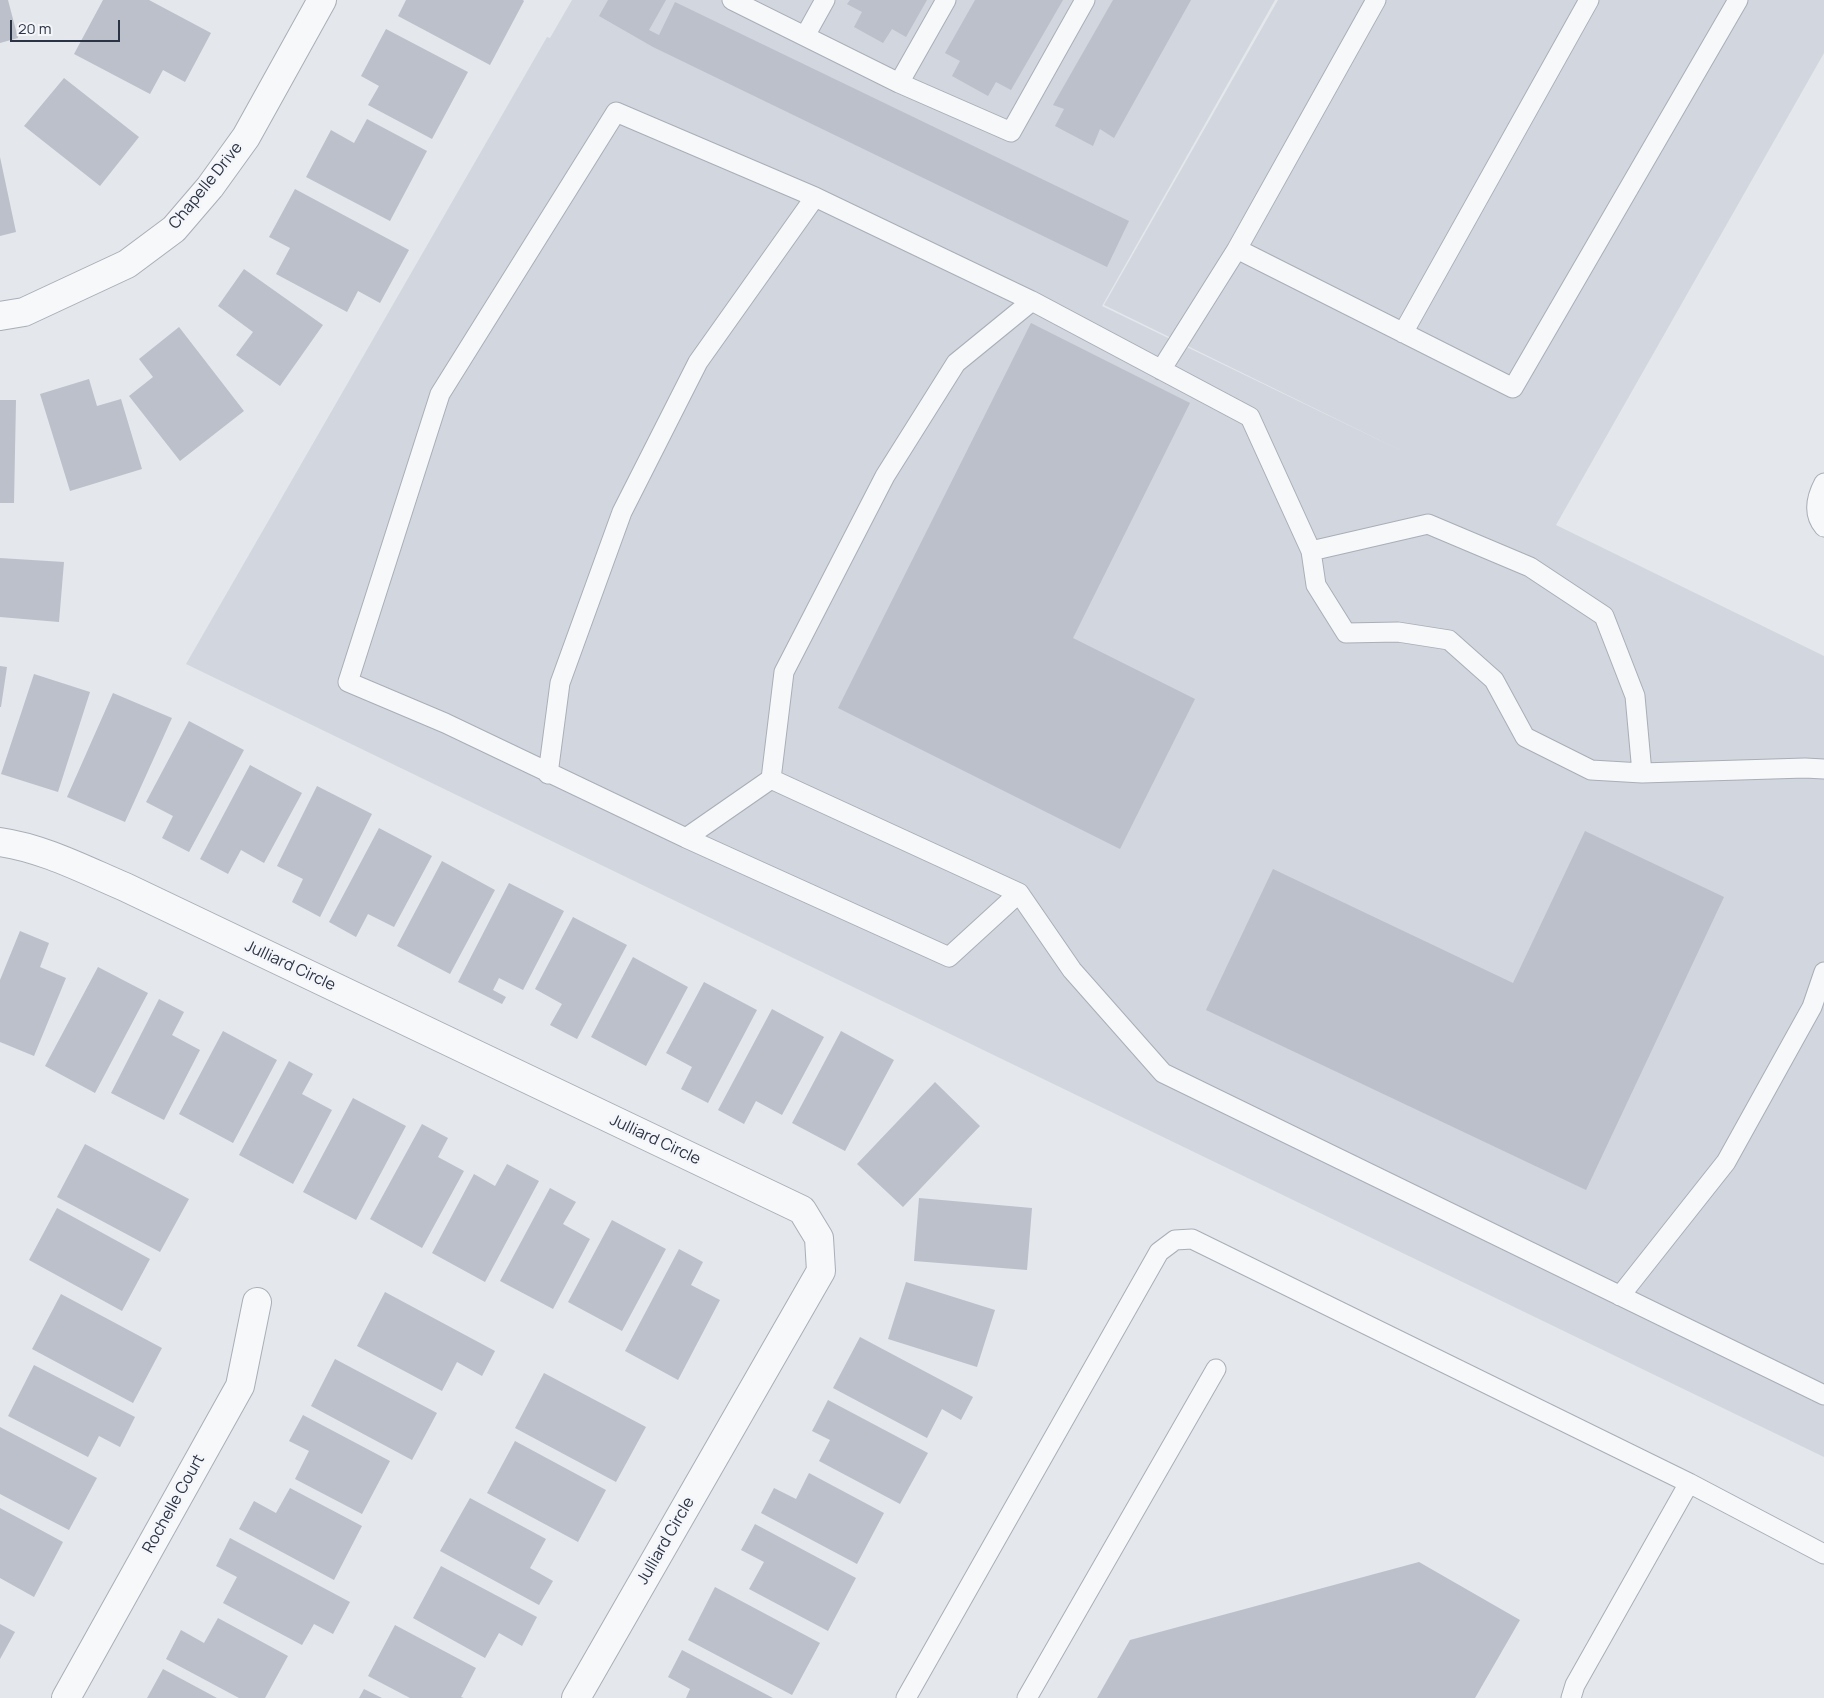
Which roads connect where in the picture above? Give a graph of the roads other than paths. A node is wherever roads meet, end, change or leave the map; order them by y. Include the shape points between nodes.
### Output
1 (322, 0) edge
2 (732, 0) edge
3 (825, 0) edge
4 (946, 0) edge
5 (1085, 0) edge
6 (1376, 0) edge
7 (1589, 0) edge
8 (1738, 0) edge
9 (804, 36) junction
10 (899, 83) junction
11 (815, 197) junction
12 (1237, 249) junction
13 (1032, 301) junction
14 (0, 316) edge
15 (1403, 332) junction
16 (1161, 370) junction
17 (1824, 483) edge
18 (1824, 527) edge
19 (1311, 551) junction
20 (1824, 769) edge
21 (1642, 773) junction
22 (548, 774) junction
23 (771, 779) junction
24 (686, 838) junction
25 (0, 842) edge
26 (1019, 893) junction
27 (1824, 972) edge
28 (1620, 1296) junction
29 (257, 1302) dead end
30 (1216, 1369) dead end
31 (1821, 1388) edge
32 (1689, 1483) junction
33 (1824, 1554) edge
34 (66, 1698) edge
35 (576, 1698) edge
36 (906, 1698) edge
37 (1027, 1698) edge
38 (1571, 1698) edge

1 - 14 street, Chapelle Drive via 246,137 174,229 127,264 24,312
2 - 9 lane
3 - 9 lane
4 - 10 lane
5 - 10 lane via 1012,132
6 - 12 lane
7 - 15 lane
8 - 15 lane via 1513,388
9 - 10 lane
11 - 13 lane
11 - 22 lane via 698,362 622,512 560,684
11 - 22 lane via 616,112 440,394 348,682 445,723
12 - 15 lane
12 - 16 lane
13 - 16 lane
13 - 23 lane via 956,363 885,476 784,672
16 - 19 lane via 1250,417
17 - 18 lane via 1816,507 1818,520
19 - 21 lane via 1316,585 1346,633 1398,632 1449,640 1494,680 1525,738 1591,770
19 - 21 lane via 1428,524 1530,567 1604,616 1635,696
20 - 21 lane
22 - 24 lane
23 - 24 lane
23 - 26 lane
24 - 26 lane via 949,957
25 - 35 street, Julliard Circle via 18,844 125,887 802,1210 819,1238 820,1271
26 - 28 lane via 1072,970 1163,1073
27 - 28 lane via 1812,1007 1726,1162
28 - 31 lane
29 - 34 street, Rochelle Court via 240,1386
30 - 37 lane
32 - 33 lane
32 - 36 lane via 1192,1239 1175,1240 1159,1252
32 - 38 lane via 1580,1676

